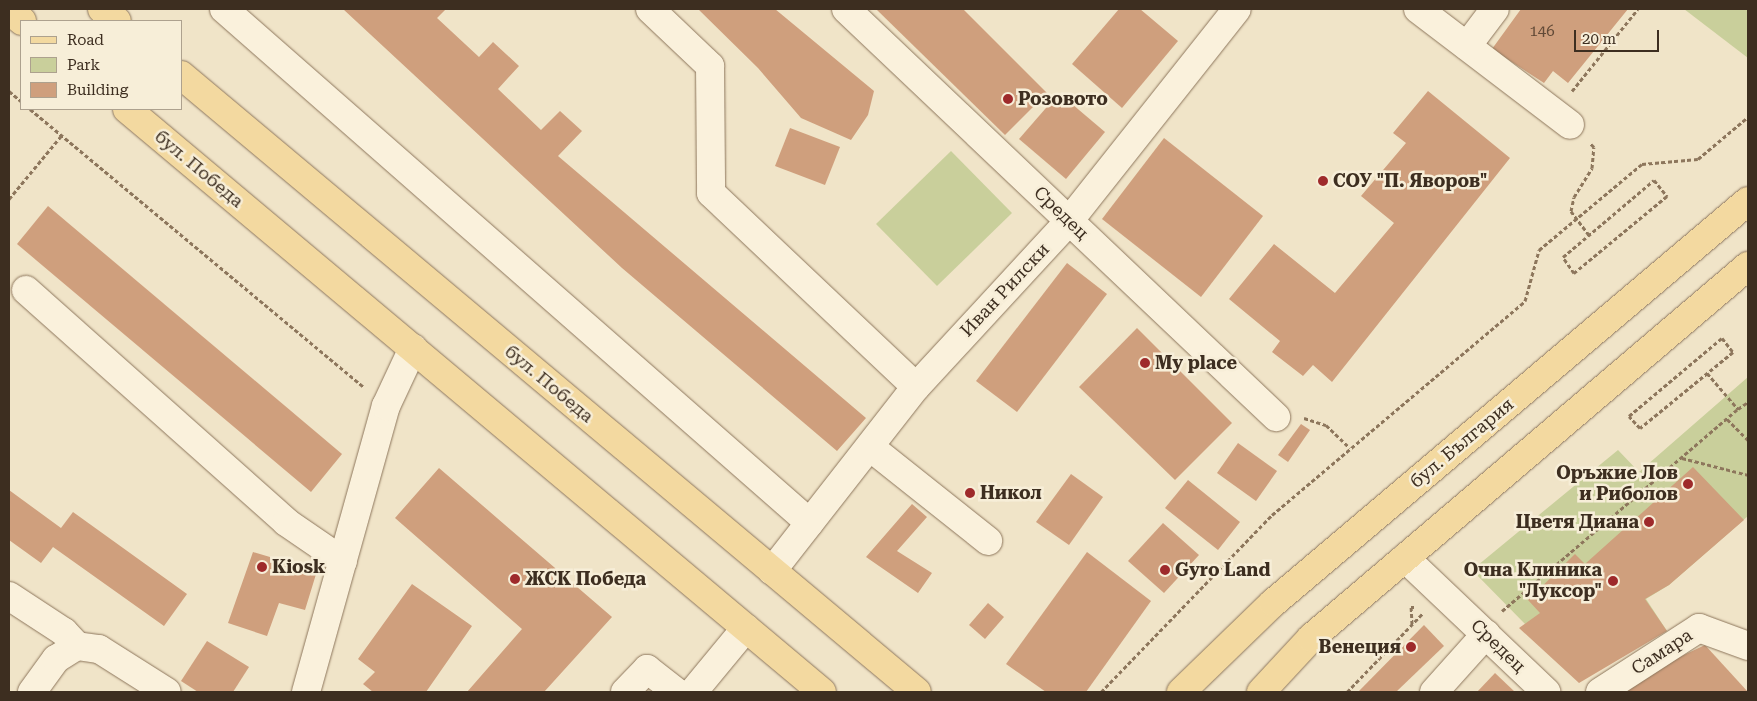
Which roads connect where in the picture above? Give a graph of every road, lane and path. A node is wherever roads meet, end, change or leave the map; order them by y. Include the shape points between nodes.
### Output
1 (102, 9) edge
2 (224, 9) edge
3 (650, 9) edge
4 (846, 9) edge
5 (1237, 9) edge
6 (1418, 9) edge
7 (1495, 9) edge
8 (1638, 9) edge
9 (9, 10) edge
10 (21, 20) edge
11 (116, 20) edge
12 (1467, 46) junction
13 (182, 76) edge
14 (9, 91) edge
15 (20, 100) edge
16 (31, 110) edge
17 (128, 110) edge
18 (1748, 117) edge
19 (1562, 119) junction
20 (62, 136) junction
21 (9, 199) edge
22 (1748, 201) edge
23 (1576, 219) junction
24 (1069, 221) junction
25 (1589, 235) junction
26 (1748, 266) edge
27 (26, 290) dead end
28 (412, 348) junction
29 (1707, 373) junction
30 (916, 387) junction
31 (1748, 402) edge
32 (386, 406) junction
33 (1738, 410) junction
34 (1276, 417) joint
35 (1727, 419) junction
36 (1748, 440) edge
37 (870, 447) junction
38 (1350, 448) junction
39 (1682, 457) junction
40 (1748, 475) edge
41 (810, 523) junction
42 (988, 541) dead end
43 (1405, 558) junction
44 (343, 560) junction
45 (772, 571) junction
46 (9, 596) edge
47 (1411, 607) dead end
48 (746, 628) junction
49 (1483, 632) junction
50 (77, 646) junction
51 (1748, 646) edge
52 (32, 692) edge
53 (167, 692) edge
54 (306, 692) edge
55 (625, 692) edge
56 (676, 692) edge
57 (693, 692) edge
58 (822, 692) edge
59 (917, 692) edge
60 (1101, 692) edge
61 (1181, 692) edge
62 (1261, 692) edge
63 (1347, 692) edge
64 (1434, 692) edge
65 (1546, 692) edge
66 (1600, 692) edge

1 - 11 main road
2 - 41 street
3 - 30 street via 710,66 711,193
4 - 24 street, Средец
5 - 24 street, Иван Рилски
6 - 12 street
7 - 12 street
8 - 19 path
9 - 10 main road
12 - 19 street
13 - 45 main road, бул. Победа
14 - 15 path
16 - 20 path
17 - 28 main road, бул. Победа
18 - 23 path via 1698,159 1642,164
19 - 23 path via 1594,147 1592,168 1574,196 1571,211
20 - 21 path
20 - 32 path
22 - 61 main road, бул. България via 1274,603
23 - 25 path
23 - 38 path via 1539,250 1525,301
24 - 30 street, Иван Рилски
24 - 34 street, Средец
25 - 25 path via 1654,180 1667,196 1574,273 1563,257
26 - 43 main road
27 - 44 street via 286,522
28 - 32 street
28 - 48 main road, бул. Победа
29 - 29 path via 1734,352 1722,338 1629,416 1640,428
29 - 33 path
30 - 37 street, Иван Рилски
31 - 33 path
32 - 44 street
33 - 35 path
34 - 38 path via 1281,422 1309,418 1337,433
35 - 36 path
35 - 39 path
37 - 41 street, Иван Рилски
37 - 42 street
38 - 60 path via 1272,514
39 - 40 path
39 - 49 path
41 - 45 street, Иван Рилски
43 - 49 street, Средец
43 - 62 main road via 1311,638
44 - 54 street
45 - 59 main road, бул. Победа
46 - 50 street via 64,632
47 - 63 path via 1412,625
48 - 57 street
48 - 58 main road, бул. Победа
49 - 64 street
49 - 65 street, Средец
50 - 52 street via 56,659
50 - 53 street via 99,649
51 - 66 street, Самара via 1699,628
55 - 56 street via 648,669

